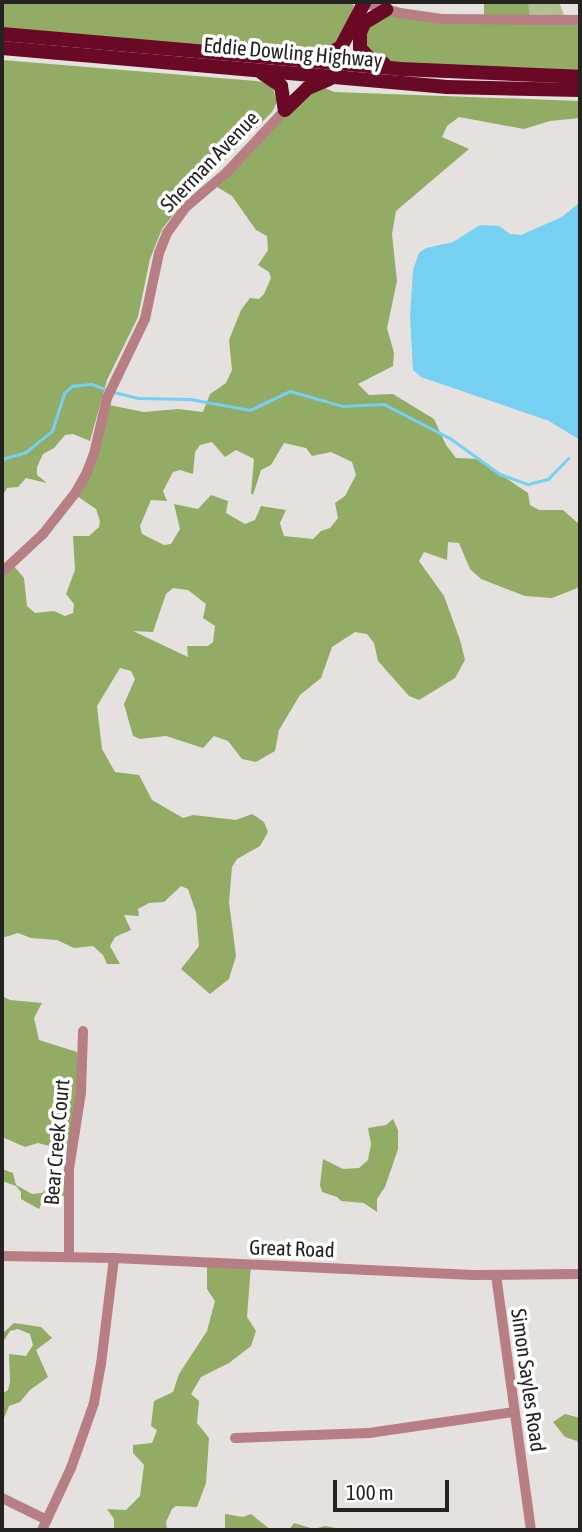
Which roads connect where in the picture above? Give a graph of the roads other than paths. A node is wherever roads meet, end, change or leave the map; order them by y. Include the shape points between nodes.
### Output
1 (370, 5) edge
2 (580, 20) edge
3 (2, 34) edge
4 (2, 48) edge
5 (296, 61) junction
6 (400, 69) junction
7 (258, 71) junction
8 (580, 77) edge
9 (333, 78) junction
10 (580, 90) edge
11 (285, 110) junction
12 (2, 572) edge
13 (83, 1031) dead end
14 (2, 1256) edge
15 (69, 1257) junction
16 (114, 1258) junction
17 (580, 1274) edge
18 (496, 1275) junction
19 (513, 1412) junction
20 (235, 1438) dead end
21 (2, 1498) edge
22 (47, 1520) junction
23 (42, 1530) edge
24 (531, 1530) edge

1 - 2 street via 478,21
1 - 5 highway via 341,47
1 - 6 highway via 359,41 363,54
3 - 5 highway, Eddie Dowling Highway
4 - 7 highway, Eddie Dowling Highway
5 - 6 highway, Eddie Dowling Highway
6 - 8 highway, Eddie Dowling Highway
7 - 9 highway, Eddie Dowling Highway
7 - 11 highway via 281,86
9 - 10 highway, Eddie Dowling Highway via 525,91
9 - 11 highway via 308,88
11 - 12 street, Sherman Avenue via 227,172 186,207 167,233 145,319 108,394 87,472 43,534
13 - 15 street, Bear Creek Court via 81,1092 69,1169
14 - 15 street, Great Road
15 - 16 street, Great Road
16 - 18 street, Great Road
16 - 22 street via 94,1403
17 - 18 street, Great Road
18 - 19 street, Simon Sayles Road
19 - 20 street via 369,1433
19 - 24 street, Simon Sayles Road
21 - 22 street
22 - 23 street

